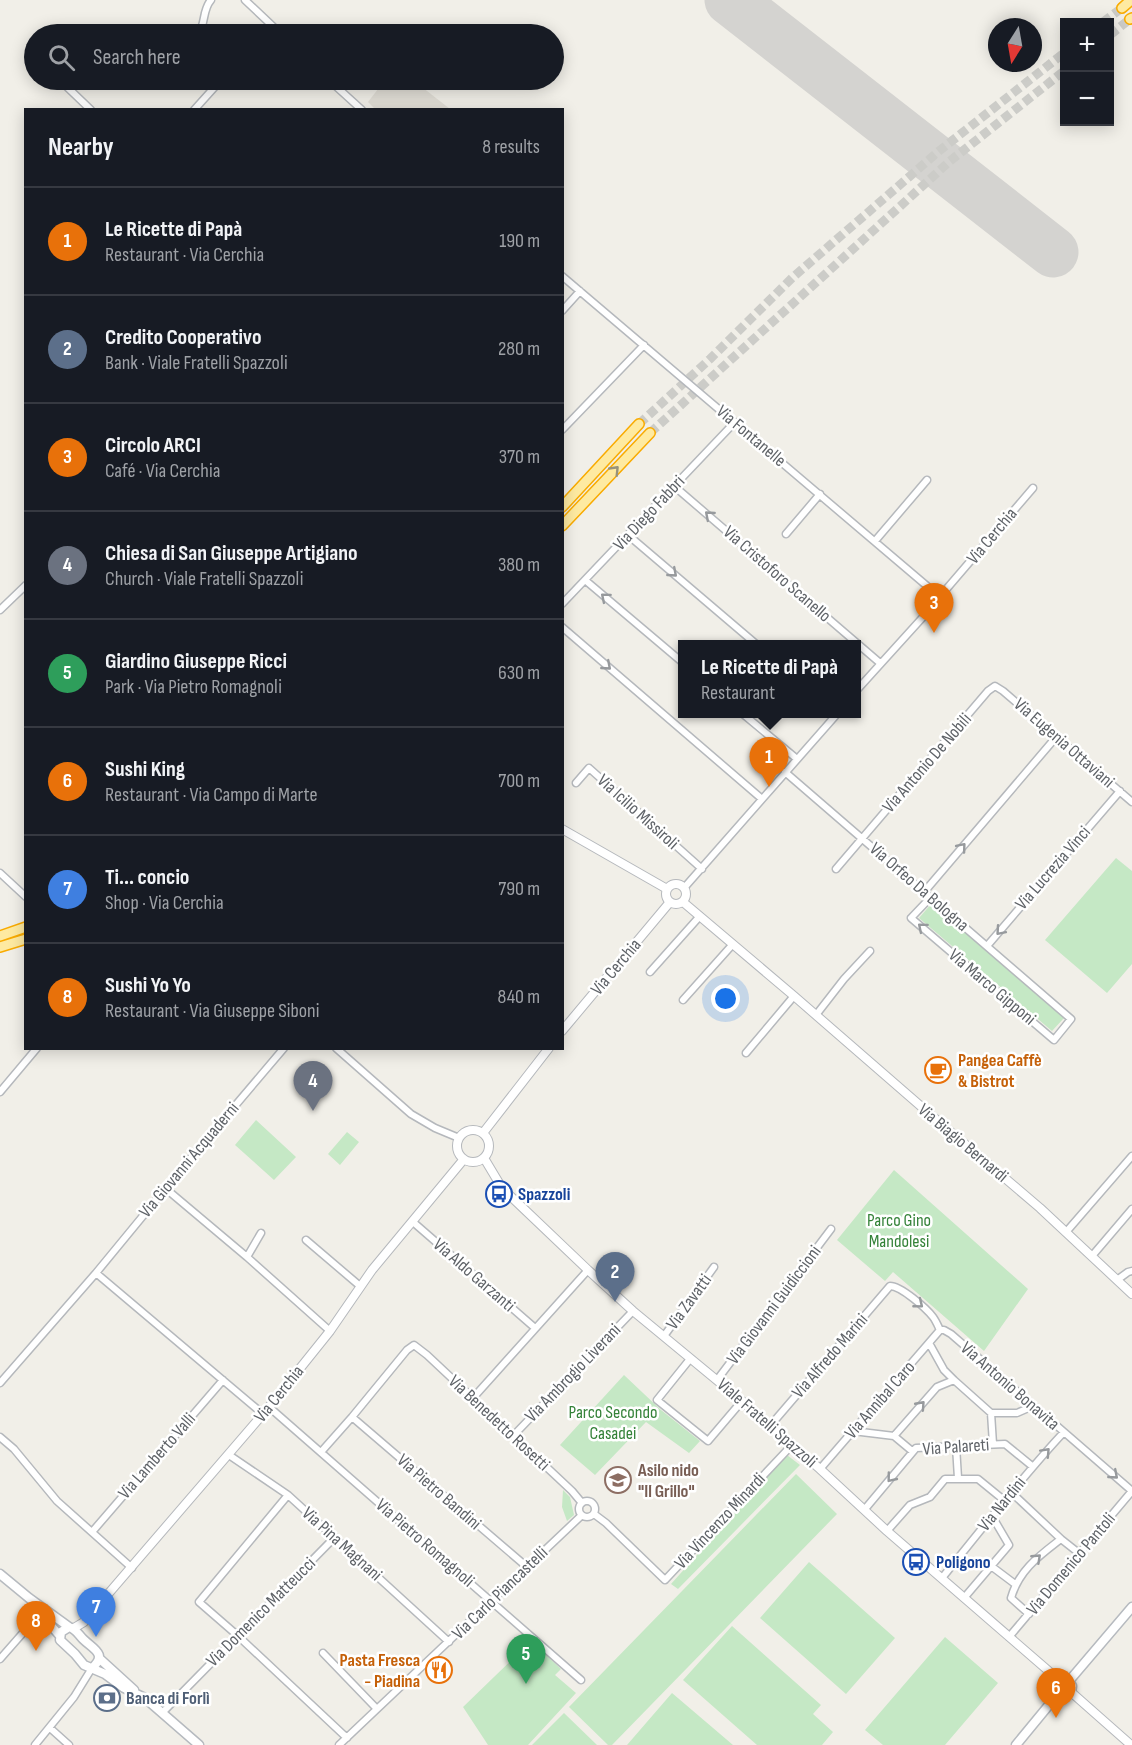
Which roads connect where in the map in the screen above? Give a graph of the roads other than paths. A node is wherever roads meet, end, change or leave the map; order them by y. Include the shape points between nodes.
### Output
1 (211, 0) edge
2 (245, 0) edge
3 (1131, 0) edge
4 (1122, 8) tunnel mouth
5 (203, 24) edge
6 (270, 24) edge
7 (69, 90) edge
8 (212, 90) edge
9 (340, 90) edge
10 (89, 108) edge
11 (196, 108) edge
12 (361, 108) edge
13 (564, 278) edge
14 (580, 291) junction
15 (564, 308) edge
16 (644, 345) junction
17 (735, 422) junction
18 (639, 424) tunnel mouth
19 (564, 428) edge
20 (650, 433) tunnel mouth
21 (927, 480) dead end
22 (674, 486) junction
23 (579, 488) junction
24 (1033, 488) dead end
25 (820, 494) junction
26 (564, 501) edge
27 (564, 505) edge
28 (580, 506) junction
29 (564, 524) edge
30 (564, 530) edge
31 (786, 534) dead end
32 (628, 535) junction
33 (875, 541) junction
34 (585, 580) junction
35 (24, 587) edge
36 (935, 598) junction
37 (564, 602) edge
38 (0, 610) edge
39 (564, 629) edge
40 (750, 640) edge
41 (853, 640) edge
42 (861, 647) edge
43 (678, 659) edge
44 (880, 663) junction
45 (861, 685) edge
46 (995, 686) joint
47 (748, 718) edge
48 (833, 718) edge
49 (1057, 736) junction
50 (797, 759) junction
51 (785, 772) junction
52 (576, 783) dead end
53 (1120, 790) junction
54 (762, 799) junction
55 (1132, 802) edge
56 (564, 830) edge
57 (862, 838) junction
58 (702, 869) junction
59 (836, 869) dead end
60 (0, 873) edge
61 (684, 888) junction
62 (667, 889) junction
63 (925, 891) junction
64 (24, 895) edge
65 (931, 897) junction
66 (670, 902) junction
67 (683, 902) junction
68 (700, 916) junction
69 (24, 928) edge
70 (0, 936) edge
71 (24, 940) edge
72 (733, 944) junction
73 (987, 946) junction
74 (0, 947) edge
75 (870, 951) dead end
76 (650, 972) dead end
77 (794, 996) junction
78 (683, 1000) dead end
79 (1051, 1002) joint
80 (816, 1015) junction
81 (564, 1029) edge
82 (35, 1050) edge
83 (282, 1050) edge
84 (338, 1050) edge
85 (547, 1050) edge
86 (746, 1053) dead end
87 (0, 1092) edge
88 (483, 1133) junction
89 (459, 1138) junction
90 (1132, 1156) edge
91 (484, 1158) junction
92 (464, 1159) junction
93 (165, 1188) junction
94 (1132, 1209) edge
95 (413, 1222) junction
96 (831, 1229) dead end
97 (1067, 1231) junction
98 (261, 1233) dead end
99 (306, 1240) dead end
100 (1092, 1256) junction
101 (247, 1257) junction
102 (714, 1267) dead end
103 (588, 1270) junction
104 (1132, 1271) edge
105 (96, 1273) junction
106 (1117, 1280) junction
107 (360, 1286) junction
108 (890, 1286) joint
109 (1132, 1294) edge
110 (633, 1311) junction
111 (536, 1328) junction
112 (940, 1330) junction
113 (330, 1331) junction
114 (664, 1336) junction
115 (929, 1343) junction
116 (690, 1359) junction
117 (223, 1380) junction
118 (717, 1380) junction
119 (954, 1380) junction
120 (0, 1383) edge
121 (473, 1398) junction
122 (742, 1401) junction
123 (1033, 1406) junction
124 (266, 1411) junction
125 (991, 1413) junction
126 (352, 1417) junction
127 (770, 1426) junction
128 (853, 1431) junction
129 (1064, 1432) junction
130 (513, 1436) junction
131 (894, 1436) junction
132 (0, 1437) edge
133 (993, 1444) junction
134 (792, 1445) junction
135 (956, 1446) junction
136 (912, 1451) junction
137 (321, 1452) junction
138 (229, 1455) junction
139 (1032, 1466) junction
140 (820, 1469) junction
141 (958, 1478) junction
142 (1132, 1491) edge
143 (1012, 1493) junction
144 (288, 1495) junction
145 (1005, 1501) junction
146 (582, 1503) junction
147 (865, 1509) junction
148 (594, 1514) junction
149 (582, 1515) junction
150 (992, 1516) junction
151 (887, 1531) junction
152 (92, 1532) junction
153 (335, 1537) junction
154 (1061, 1539) junction
155 (1080, 1554) junction
156 (991, 1566) junction
157 (527, 1567) junction
158 (132, 1568) junction
159 (0, 1574) edge
160 (942, 1578) junction
161 (1015, 1584) junction
162 (28, 1598) junction
163 (964, 1598) junction
164 (492, 1601) junction
165 (1132, 1607) edge
166 (1029, 1614) junction
167 (42, 1615) junction
168 (84, 1622) junction
169 (71, 1628) junction
170 (237, 1635) junction
171 (60, 1636) junction
172 (1009, 1637) junction
173 (82, 1638) junction
174 (448, 1642) junction
175 (323, 1653) dead end
176 (0, 1659) edge
177 (99, 1659) junction
178 (88, 1667) junction
179 (581, 1680) dead end
180 (1059, 1680) junction
181 (1069, 1681) junction
182 (1071, 1692) junction
183 (136, 1693) junction
184 (1058, 1694) junction
185 (377, 1709) junction
186 (162, 1713) junction
187 (50, 1728) junction
188 (347, 1738) junction
189 (35, 1745) edge
190 (69, 1745) edge
191 (199, 1745) edge
192 (339, 1745) edge
193 (1016, 1745) edge
194 (1131, 1745) edge

1 - 5 street
2 - 6 street
3 - 4 highway
7 - 10 street
8 - 11 street
9 - 12 street
13 - 14 street, Via Fontanelle
14 - 15 street
14 - 16 street, Via Fontanelle
16 - 17 street, Via Fontanelle
16 - 19 street
17 - 22 street, Via Diego Fabbri
17 - 25 street, Via Fontanelle
18 - 23 highway
28 -> 20 highway
21 - 33 street
22 - 32 street, Via Diego Fabbri
41 -> 22 street, Via Cristoforo Scanello
23 - 26 highway
23 - 27 highway
24 - 36 street, Via Cerchia
25 - 31 street
25 - 33 street, Via Fontanelle
28 - 29 highway
28 - 30 highway
32 - 34 street, Via Diego Fabbri
32 -> 40 street
33 - 36 street, Via Fontanelle via 927,586
34 - 37 street, Via Diego Fabbri
43 -> 34 street
35 - 38 street
36 - 44 street, Via Cerchia via 933,606
39 -> 54 street
44 -> 42 street, Via Cristoforo Scanello
44 - 45 street, Via Cerchia
46 - 49 street, Via Eugenia Ottaviani
46 - 57 street, Via Antonio De Nobili
47 - 50 street
48 - 50 street
49 - 53 street, Via Eugenia Ottaviani
63 -> 49 street
50 - 51 street
51 - 54 street
51 - 57 street, Via Orfeo Da Bologna
52 - 58 street, Via Icilio Missiroli via 589,768
53 - 55 street, Via Eugenia Ottaviani
53 -> 73 street, Via Lucrezia Vinci
54 - 58 street
56 - 62 street
57 - 59 street, Via Antonio De Nobili
57 - 63 street, Via Orfeo Da Bologna
58 - 61 street
60 - 64 street
61 - 62 street via 675,884
61 - 67 street
62 - 66 street
63 - 65 street, Via Orfeo Da Bologna
65 - 73 street, Via Orfeo Da Bologna
79 -> 65 street, Via Marco Gipponi via 1071,1019 1054,1040 911,918
66 - 67 street
66 - 81 street, Via Cerchia
67 - 68 street, Via Biagio Bernardi
68 - 72 street, Via Biagio Bernardi
68 - 76 street
69 - 70 highway
71 - 74 highway
72 - 77 street, Via Biagio Bernardi
72 - 78 street
73 - 79 street, Via Orfeo Da Bologna
75 - 80 street
77 - 80 street, Via Biagio Bernardi
77 - 86 street
80 - 97 street, Via Biagio Bernardi
82 - 87 street
83 - 93 street, Via Giovanni Acquaderni
84 - 89 street via 411,1114
85 - 88 street
88 - 89 street via 469,1130
88 - 91 street via 489,1141
89 - 92 street via 457,1148
90 - 97 street
91 - 92 street via 475,1162
91 - 103 street, Viale Fratelli Spazzoli via 502,1188
92 - 95 street, Via Cerchia
93 - 101 street
93 - 105 street, Via Giovanni Acquaderni
94 - 100 street
95 - 107 street, Via Cerchia
95 - 111 street, Via Aldo Garzanti
96 - 118 street, Via Giovanni Guidiccioni
97 - 100 street, Via Biagio Bernardi
98 - 101 street
99 - 107 street
100 - 106 street, Via Biagio Bernardi
101 - 113 street
102 - 114 street, Via Zavatti
103 - 110 street, Viale Fratelli Spazzoli
103 - 111 street
104 - 106 street
105 - 117 street, Via Pietro Romagnoli
105 - 120 street, Via Giovanni Acquaderni
106 - 109 street, Via Biagio Bernardi
107 - 113 street, Via Cerchia
108 -> 112 street, Via Antonio Bonavita via 899,1288 926,1309
108 - 127 street, Via Alfredo Marini
110 - 114 street, Viale Fratelli Spazzoli
110 - 130 street, Via Ambrogio Liverani
111 - 121 street
112 - 115 street, Via Annibal Caro
112 - 123 street, Via Antonio Bonavita via 951,1334
113 - 124 street, Via Cerchia
114 - 116 street, Viale Fratelli Spazzoli
115 - 119 street
115 - 128 street, Via Annibal Caro
116 - 118 street, Viale Fratelli Spazzoli
116 - 122 street via 657,1400 708,1441
117 - 124 street, Via Pietro Romagnoli
117 - 152 street, Via Lamberto Valli
118 - 122 street, Viale Fratelli Spazzoli
119 - 125 street
131 -> 119 street via 937,1387
121 - 126 street, Via Benedetto Rosetti via 414,1345
121 - 130 street, Via Benedetto Rosetti
122 - 127 street, Viale Fratelli Spazzoli
123 - 125 street via 1017,1413
123 - 129 street, Via Antonio Bonavita
124 - 137 street, Via Pietro Romagnoli
124 - 138 street, Via Cerchia
125 - 133 street
126 - 137 street
126 - 157 street, Via Pietro Bandini
127 - 134 street, Viale Fratelli Spazzoli
128 - 131 street
128 - 140 street, Via Annibal Caro
139 -> 129 street, Via Nardini
129 -> 142 street, Via Antonio Bonavita
130 - 146 street, Via Benedetto Rosetti
131 - 136 street
132 - 152 street via 57,1501
133 - 135 street, Via Palareti
133 - 139 street, Via Palareti via 1005,1444
134 - 140 street, Viale Fratelli Spazzoli
134 - 148 street, Via Vincenzo Minardi via 665,1580
135 - 136 street, Via Palareti
135 - 141 street
136 -> 147 street, Via Palareti
137 - 164 street, Via Pietro Romagnoli
138 - 144 street, Via Pina Magnani
138 - 158 street, Via Cerchia
139 - 143 street, Via Nardini
140 - 147 street, Viale Fratelli Spazzoli
141 - 145 street via 978,1479
141 - 151 street via 945,1479 930,1497 910,1505
142 - 155 street, Via Domenico Pantoli
143 - 145 street, Via Nardini
143 - 154 street
144 - 153 street, Via Pina Magnani
144 - 170 street via 200,1602
145 - 150 street, Via Nardini
146 - 148 street via 592,1502
146 - 149 street
147 - 151 street, Viale Fratelli Spazzoli
148 - 149 street via 587,1518
149 - 157 street, Via Carlo Piancastelli
150 - 156 street via 1009,1545
150 - 160 street, Via Nardini
151 - 160 street, Viale Fratelli Spazzoli
152 - 158 street
153 - 170 street, Via Domenico Matteucci
153 - 174 street, Via Pina Magnani
154 - 155 street
161 -> 154 street via 1036,1558
155 - 166 street, Via Domenico Pantoli
156 - 161 street
156 - 163 street
157 - 164 street, Via Carlo Piancastelli
158 - 168 street, Via Cerchia
159 - 162 main road
160 - 163 street, Viale Fratelli Spazzoli
161 - 166 street via 1011,1598
162 - 167 main road
162 - 169 main road
163 - 172 street, Viale Fratelli Spazzoli
164 - 174 street, Via Carlo Piancastelli
164 - 179 street, Via Pietro Romagnoli
165 - 181 main road
166 - 172 street, Via Domenico Pantoli
167 - 171 main road
167 - 176 street
168 - 169 street, Via Cerchia
168 - 173 street
169 - 171 main road via 64,1629
169 - 173 main road
170 - 186 street, Via Domenico Matteucci
170 - 188 street
171 - 178 main road
172 - 180 street, Viale Fratelli Spazzoli
173 - 177 main road via 99,1654
174 - 185 street, Via Carlo Piancastelli
175 - 185 street
177 - 178 main road
177 - 183 main road
178 - 183 main road
178 - 187 street via 81,1686
180 - 181 main road
180 - 184 main road via 1055,1687
181 - 182 main road
182 - 184 main road
182 - 194 street
183 - 186 main road
184 - 193 main road
185 - 188 street, Via Carlo Piancastelli
186 - 191 main road
187 - 189 street
187 - 190 street
188 - 192 street, Via Carlo Piancastelli

